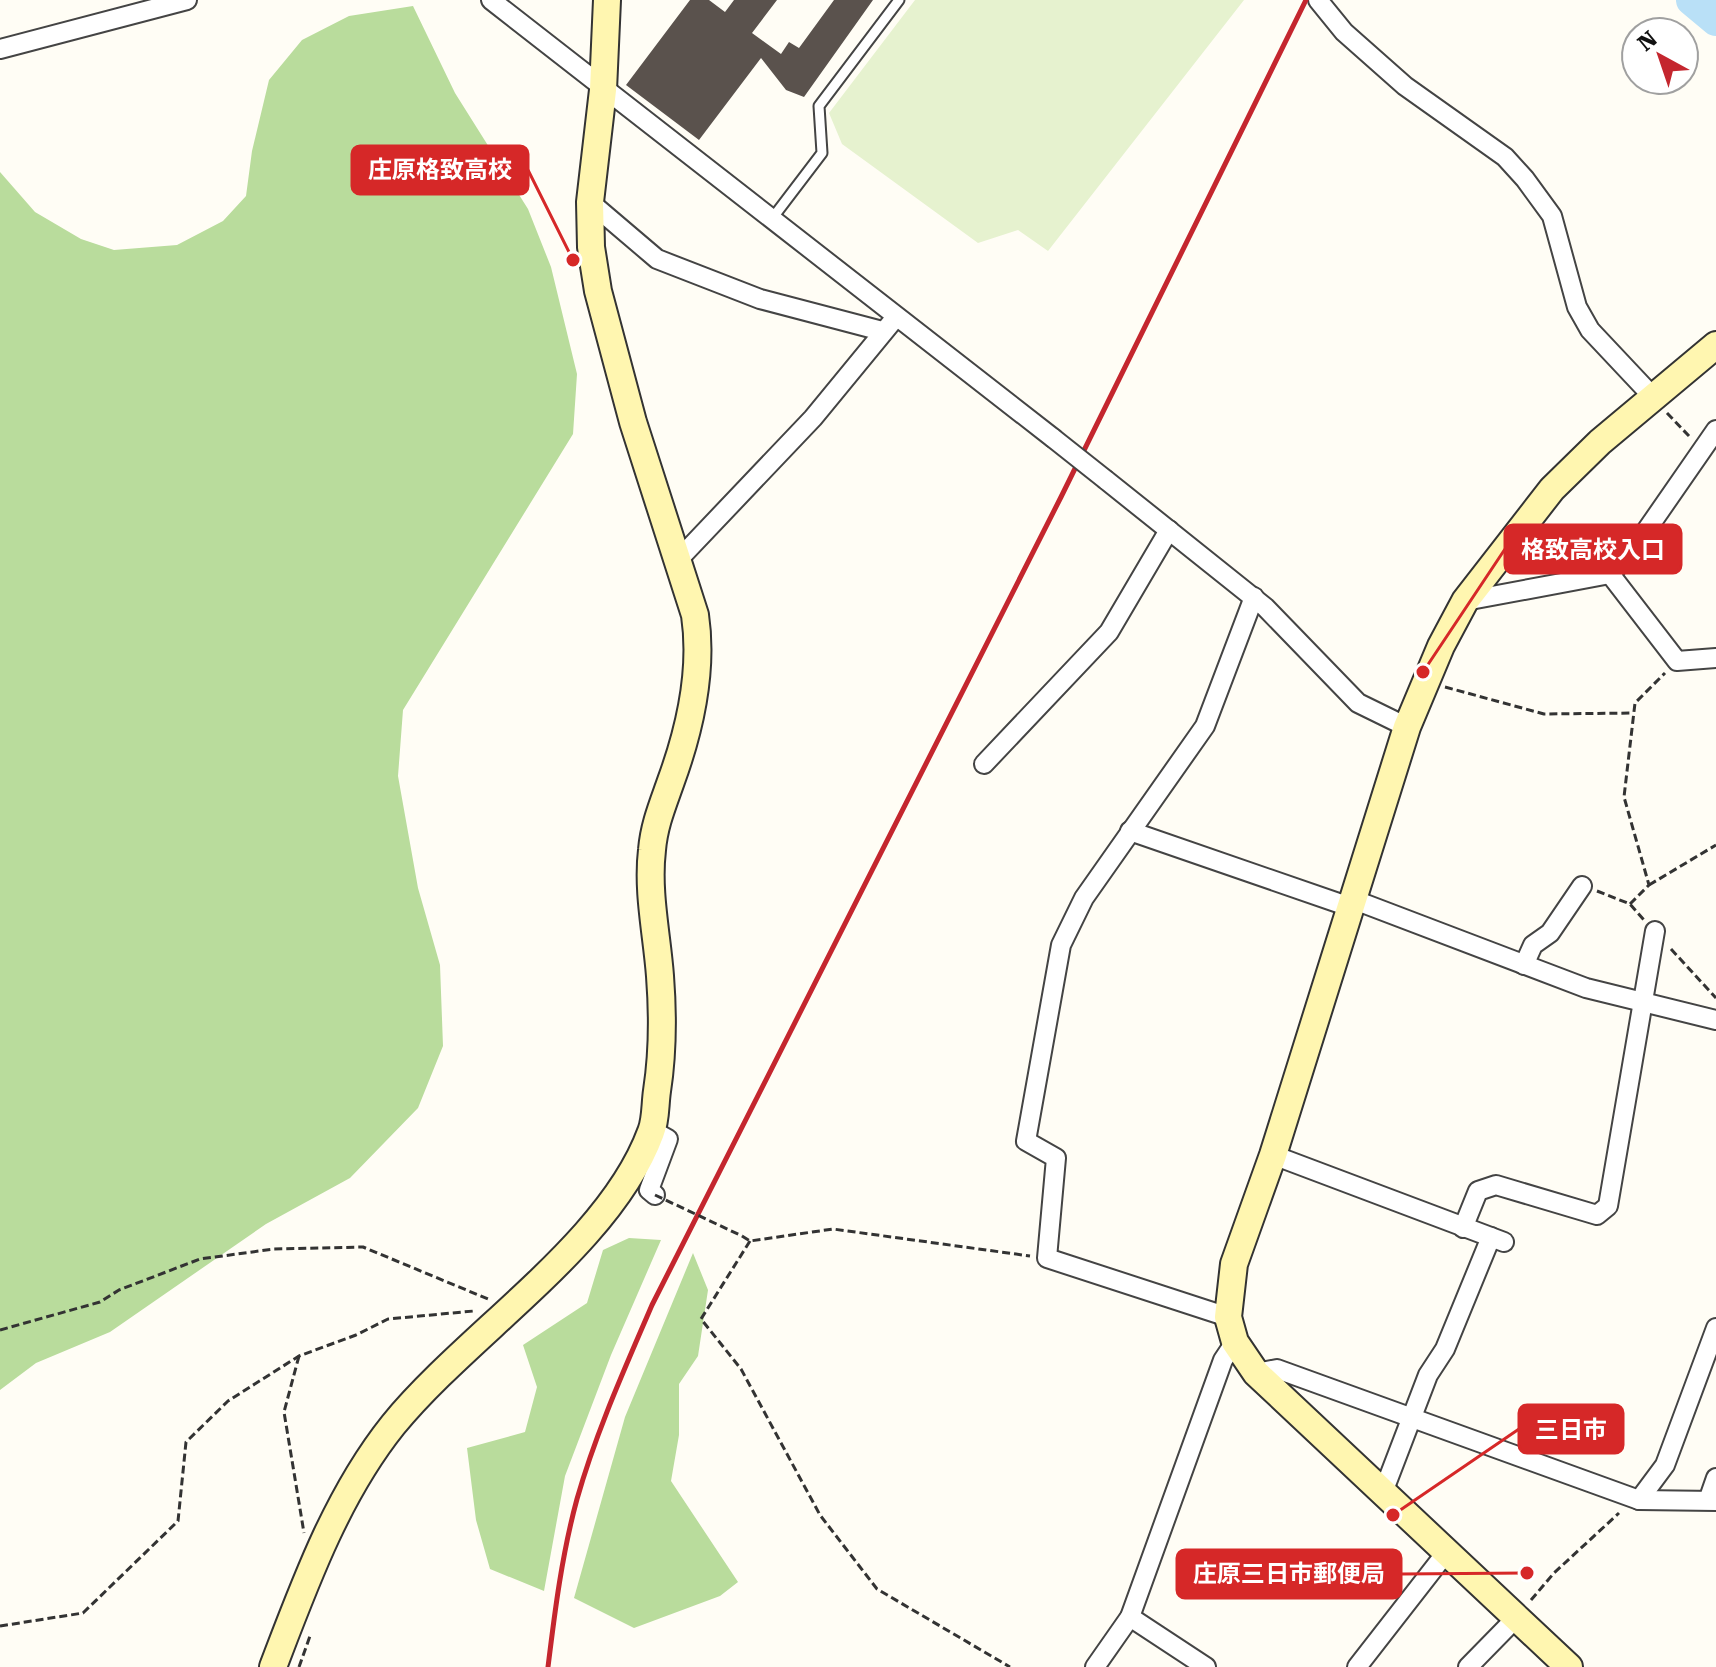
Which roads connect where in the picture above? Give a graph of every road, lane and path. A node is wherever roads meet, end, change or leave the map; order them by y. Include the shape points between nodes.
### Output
1 (187, 0) edge
2 (491, 0) edge
3 (607, 0) edge
4 (899, 0) edge
5 (1318, 0) edge
6 (0, 49) edge
7 (603, 90) junction
8 (590, 202) junction
9 (771, 220) junction
10 (896, 317) junction
11 (882, 331) junction
12 (1716, 345) edge
13 (1654, 398) junction
14 (1716, 430) edge
15 (1702, 450) junction
16 (1169, 530) junction
17 (678, 560) junction
18 (1610, 574) junction
19 (1254, 597) junction
20 (1465, 601) junction
21 (1716, 658) edge
22 (1677, 661) junction
23 (1426, 682) junction
24 (1633, 713) junction
25 (1407, 727) junction
26 (984, 764) dead end
27 (1130, 831) junction
28 (1716, 845) edge
29 (1649, 885) junction
30 (1582, 886) dead end
31 (1351, 903) junction
32 (1630, 904) dead end
33 (1655, 931) dead end
34 (1524, 965) junction
35 (1644, 1004) junction
36 (1716, 1020) edge
37 (652, 1130) junction
38 (1273, 1155) junction
39 (655, 1195) joint
40 (1463, 1228) junction
41 (750, 1241) junction
42 (1047, 1258) junction
43 (509, 1307) junction
44 (1716, 1328) edge
45 (0, 1330) edge
46 (1231, 1330) junction
47 (299, 1356) junction
48 (1256, 1373) junction
49 (1411, 1420) junction
50 (1716, 1478) edge
51 (1382, 1495) junction
52 (1639, 1500) junction
53 (1712, 1500) edge
54 (304, 1533) dead end
55 (1445, 1554) junction
56 (1130, 1617) junction
57 (1516, 1618) junction
58 (310, 1623) dead end
59 (0, 1626) edge
60 (273, 1667) edge
61 (299, 1667) edge
62 (1010, 1667) edge
63 (1095, 1667) edge
64 (1206, 1667) edge
65 (1357, 1667) edge
66 (1468, 1667) edge
67 (1569, 1667) edge

1 - 6 street
2 - 7 street
3 - 7 street
4 - 9 lane via 819,106 822,153
5 - 13 street via 1344,32 1405,86 1505,157 1525,179 1552,216 1577,307 1590,330
7 - 8 street
7 - 9 street
8 - 11 street via 657,259 760,299
8 - 17 street via 598,291
9 - 10 street
10 - 11 street
10 - 16 street, bridge
11 - 17 street via 813,418
12 - 13 street
13 - 15 path
13 - 20 street via 1552,489
14 - 15 street
15 - 18 street via 1630,554
16 - 19 street
16 - 26 street via 1109,632
17 - 37 street via 700,647 696,682 651,852 663,1023
18 - 20 street
18 - 22 street
19 - 25 street via 1358,703
19 - 27 street via 1205,726
20 - 23 street
21 - 22 street
22 - 24 path via 1635,703
23 - 24 path via 1544,714
23 - 25 street
24 - 29 path via 1624,797
25 - 31 street
27 - 31 street
27 - 42 street via 1084,898 1061,945 1026,1141 1056,1158
28 - 29 path
29 - 32 path
30 - 34 street via 1550,933 1533,945
31 - 34 street
31 - 38 street
33 - 35 street
34 - 35 street
35 - 36 street
35 - 40 street via 1608,1206 1597,1215 1496,1185 1478,1191
37 - 39 street via 668,1139 649,1190
37 - 43 street via 624,1188
38 - 40 street
38 - 46 street via 1234,1264
39 - 41 path, bridge
40 - 49 street via 1497,1240
41 - 42 path via 833,1229
41 - 62 path via 701,1319 741,1369 820,1515 877,1589
42 - 46 street
43 - 45 path via 363,1247 274,1249 200,1259 100,1302
43 - 47 path via 388,1319
43 - 60 street via 394,1424 354,1478
44 - 52 street via 1665,1465
46 - 48 street
46 - 56 street
47 - 54 path via 284,1412
47 - 59 path via 228,1401 186,1442 178,1521 83,1613
48 - 49 street via 1277,1369
48 - 51 street
49 - 51 street
49 - 52 street
50 - 53 street
51 - 55 street
52 - 53 street
52 - 57 path via 1554,1573
55 - 57 street
55 - 65 street
56 - 63 street
56 - 64 street
57 - 66 street
57 - 67 street
58 - 61 path

